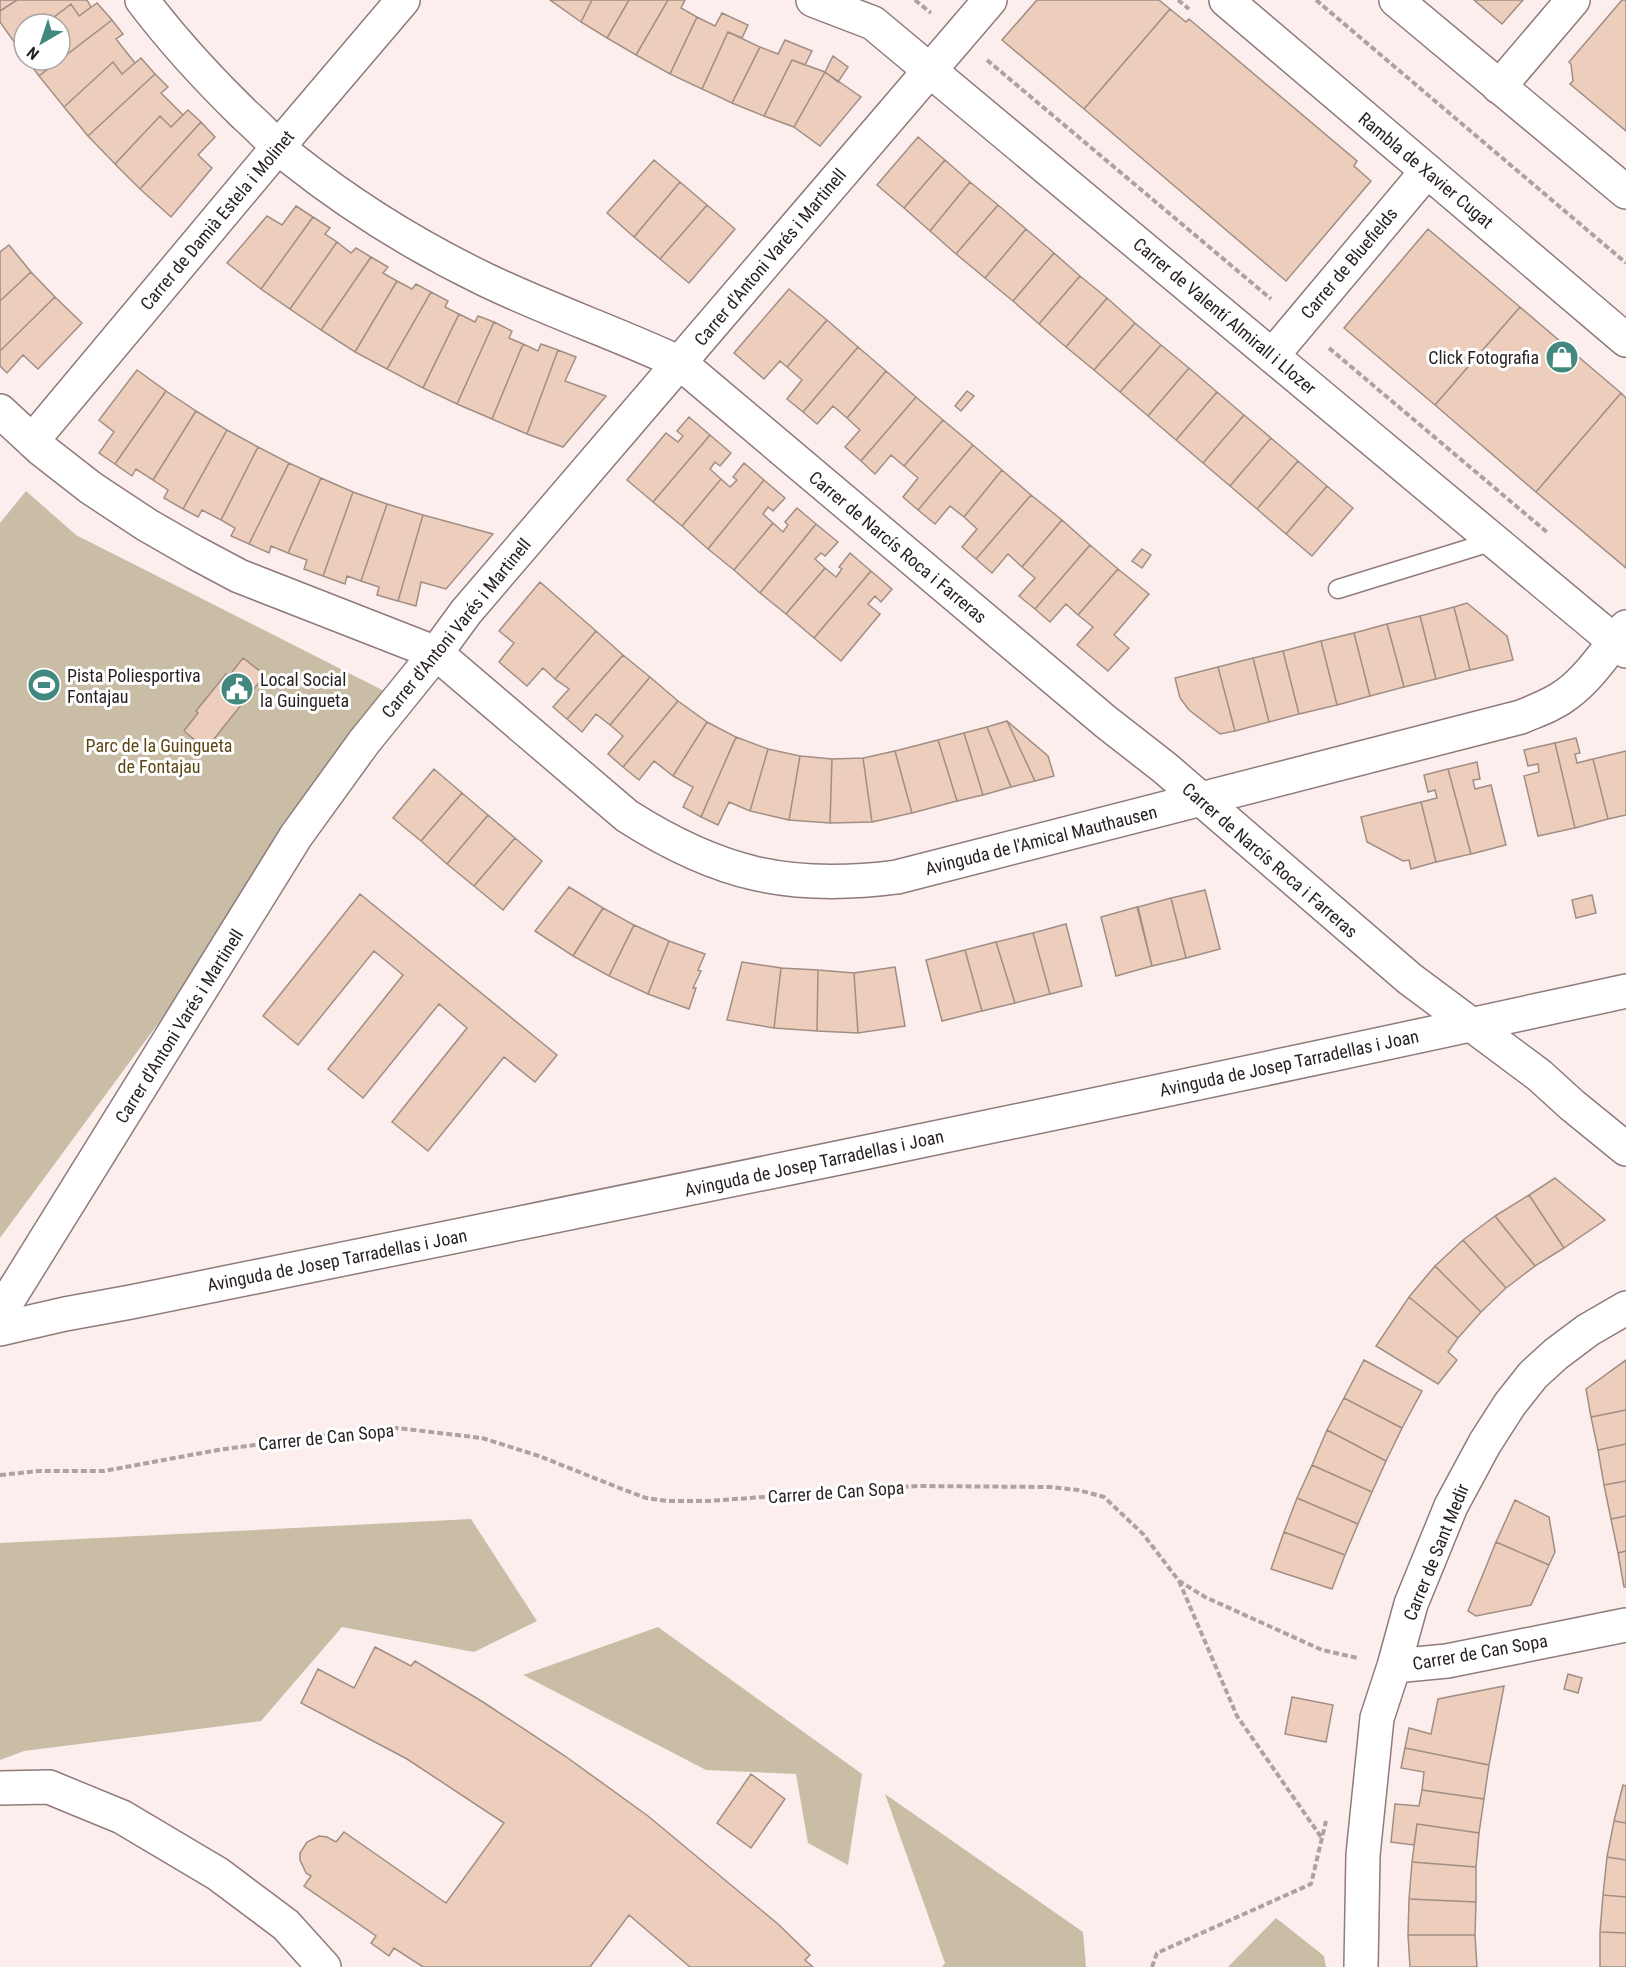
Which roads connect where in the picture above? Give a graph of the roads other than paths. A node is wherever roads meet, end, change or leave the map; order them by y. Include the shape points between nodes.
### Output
1 (142, 0) edge
2 (403, 0) edge
3 (813, 0) edge
4 (990, 0) edge
5 (1226, 0) edge
6 (1396, 0) edge
7 (1574, 0) edge
8 (930, 70) junction
9 (1499, 87) junction
10 (278, 147) junction
11 (1427, 171) junction
12 (1626, 192) edge
13 (1626, 340) edge
14 (1272, 356) junction
15 (680, 363) junction
16 (0, 411) edge
17 (32, 441) junction
18 (1494, 541) junction
19 (1338, 589) dead end
20 (1622, 640) edge
21 (436, 653) junction
22 (473, 684) junction
23 (398, 698) junction
24 (1199, 800) junction
25 (1626, 991) edge
26 (1471, 1024) junction
27 (1626, 1149) edge
28 (1626, 1308) edge
29 (0, 1313) edge
30 (0, 1329) edge
31 (1626, 1625) edge
32 (1394, 1666) junction
33 (0, 1788) edge
34 (324, 1967) edge
35 (1361, 1967) edge

1 - 10 street, Carrer de Narcís Roca i Farreras via 164,29
2 - 10 street, Carrer de Damià Estela i Molinet
3 - 8 street, Carrer de Valentí Almirall i Llozer via 873,23
4 - 8 street, Carrer d'Antoni Varés i Martinell
5 - 11 street, Rambla de Xavier Cugat
6 - 9 street
7 - 9 street
8 - 14 street, Carrer de Valentí Almirall i Llozer
8 - 15 street, Carrer d'Antoni Varés i Martinell
9 - 12 street
10 - 15 street, Carrer de Narcís Roca i Farreras via 356,204 433,253 553,310
10 - 17 street, Carrer de Damià Estela i Molinet
11 - 13 street, Rambla de Xavier Cugat
11 - 14 street, Carrer de Bluefields
14 - 18 street, Carrer de Valentí Almirall i Llozer
15 - 21 street, Carrer d'Antoni Varés i Martinell via 466,612
15 - 24 street, Carrer de Narcís Roca i Farreras
16 - 17 street, Avinguda de l'Amical Mauthausen
17 - 21 street, Avinguda de l'Amical Mauthausen via 138,519 239,576
18 - 19 lane
18 - 20 street, Carrer de Valentí Almirall i Llozer
20 - 24 street, Avinguda de l'Amical Mauthausen via 1567,694 1521,717
21 - 22 street, Avinguda de l'Amical Mauthausen
21 - 23 street, Carrer d'Antoni Varés i Martinell
22 - 23 street via 438,682
22 - 24 street, Avinguda de l'Amical Mauthausen via 627,816 661,838 742,871 779,879 857,882 897,877
23 - 29 street, Carrer d'Antoni Varés i Martinell via 296,836
24 - 26 street, Carrer de Narcís Roca i Farreras via 1410,979
25 - 26 street, Avinguda de Josep Tarradellas i Joan
26 - 27 street, Carrer de Narcís Roca i Farreras
26 - 30 street, Avinguda de Josep Tarradellas i Joan
28 - 32 street, Carrer de Sant Medir via 1556,1353 1510,1404 1451,1506 1411,1604
31 - 32 street, Carrer de Can Sopa via 1447,1661
32 - 35 street, Carrer de Sant Medir via 1377,1718 1363,1855
33 - 34 street via 49,1787 122,1817 227,1880 286,1925

